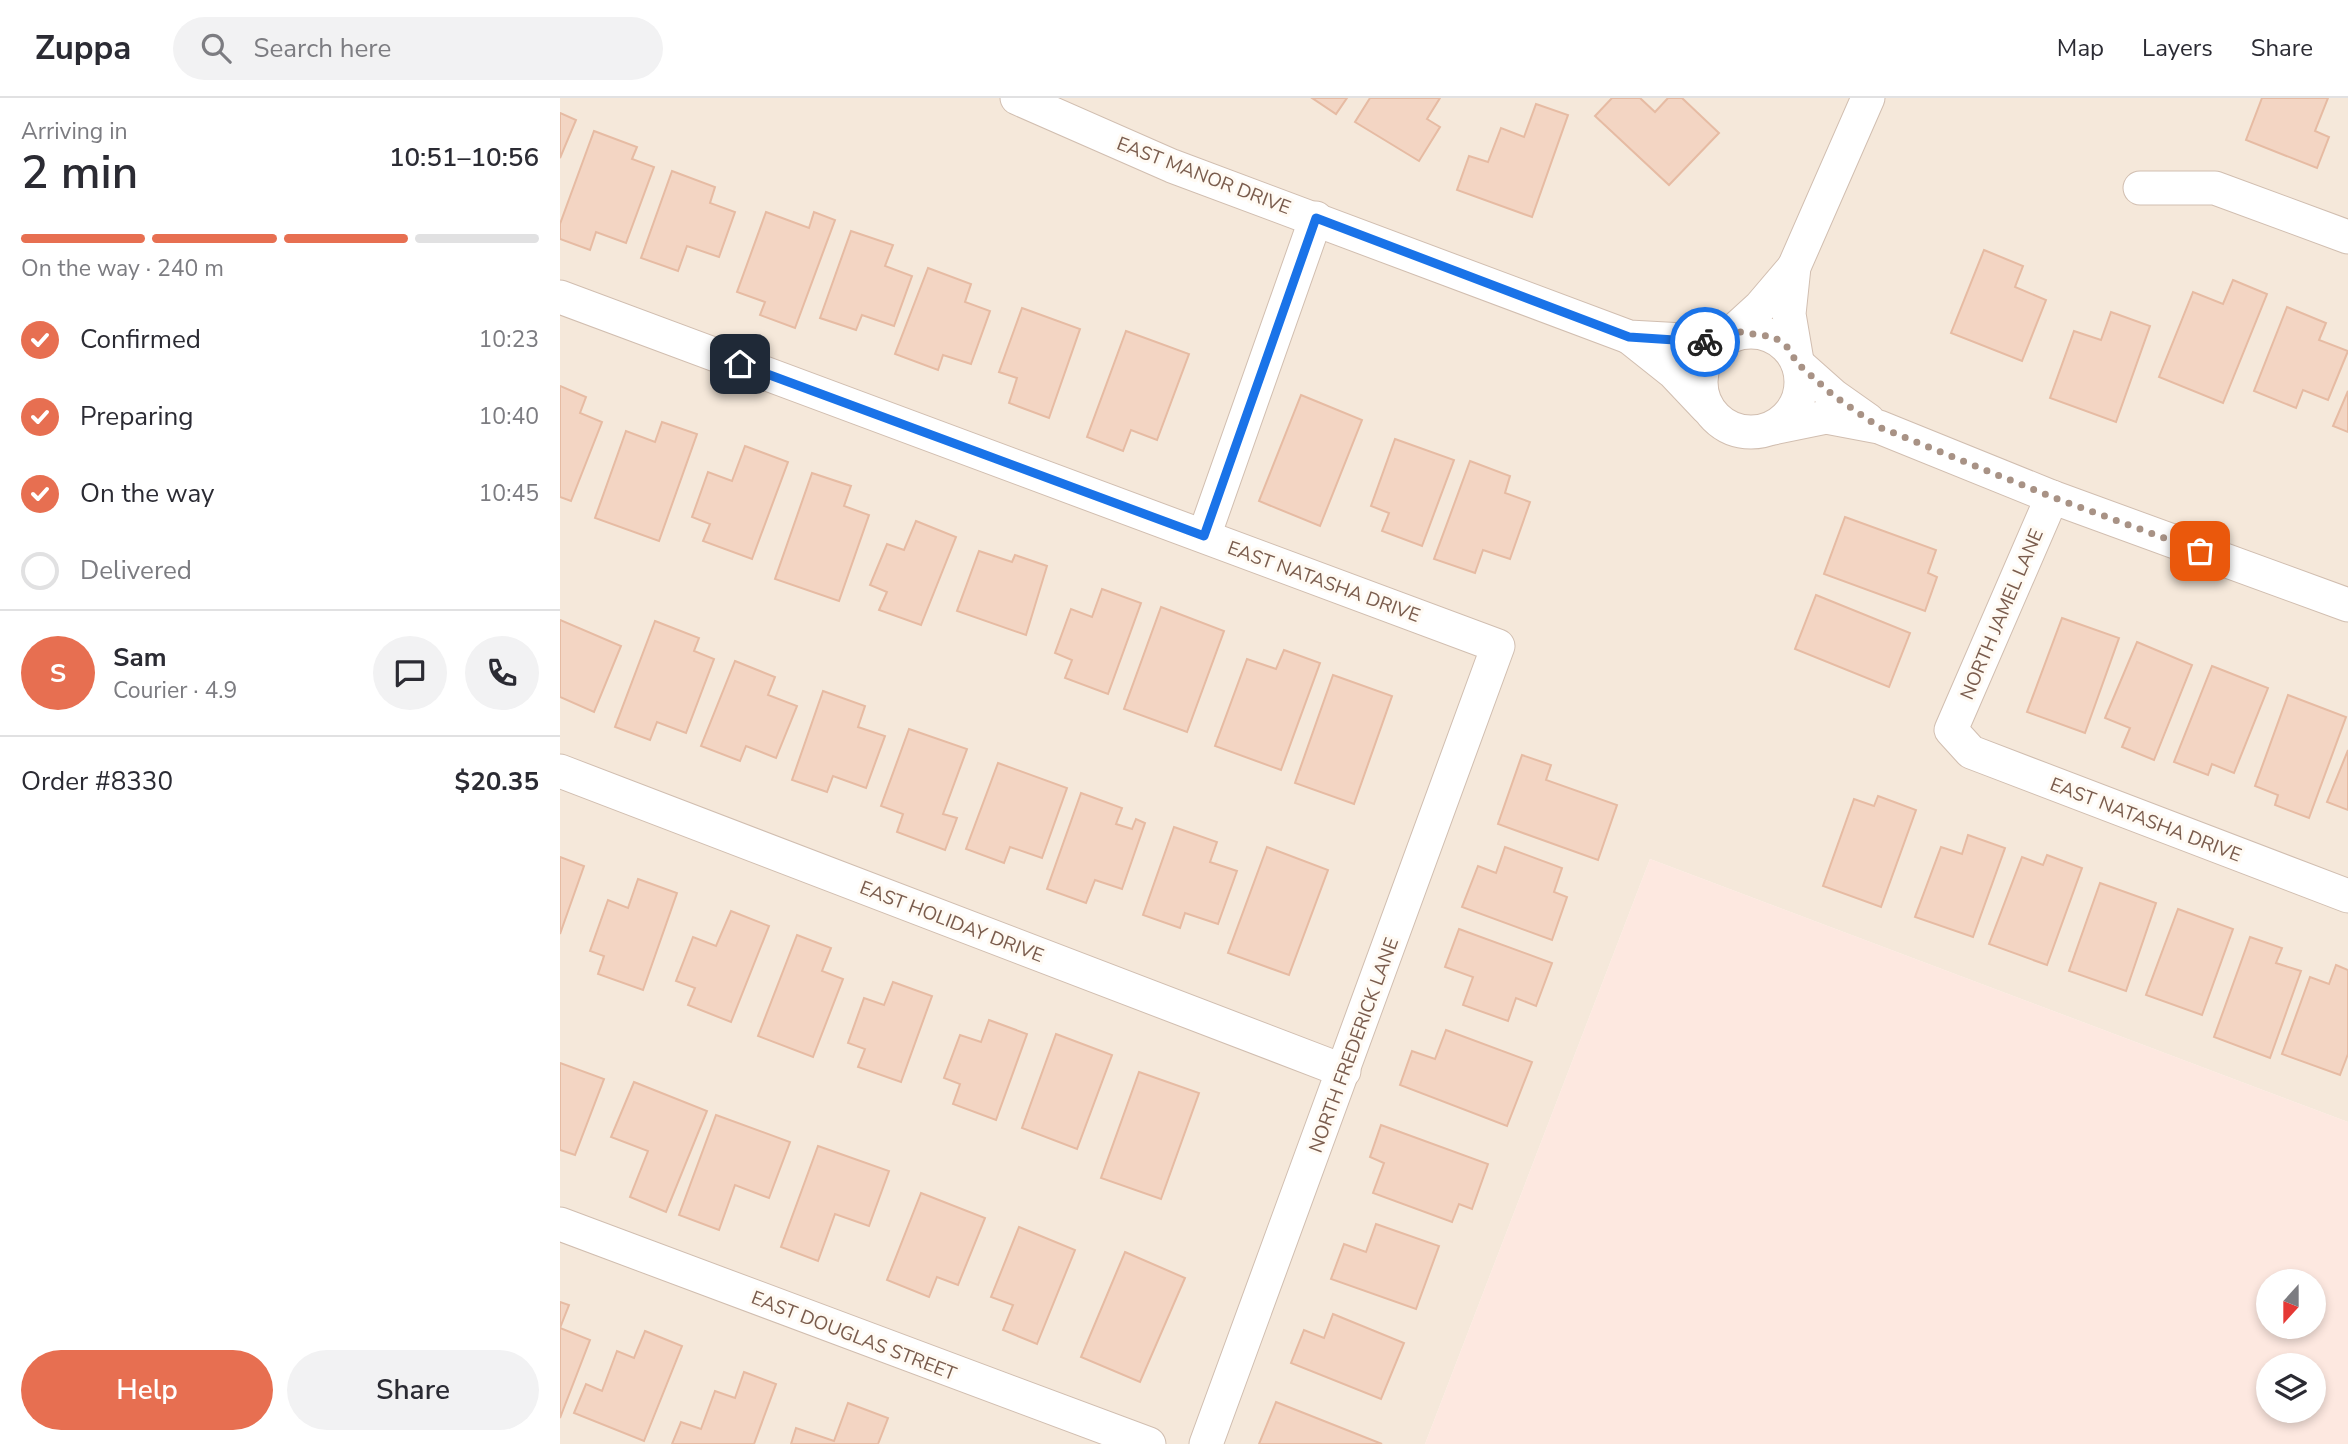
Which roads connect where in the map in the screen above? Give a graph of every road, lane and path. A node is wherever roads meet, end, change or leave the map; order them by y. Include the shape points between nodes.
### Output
1 (1017, 98) edge
2 (1868, 98) edge
3 (2140, 188) dead end
4 (1316, 218) junction
5 (2348, 237) edge
6 (1794, 267) junction
7 (560, 297) edge
8 (1629, 337) junction
9 (1722, 341) junction
10 (1798, 363) junction
11 (1708, 408) junction
12 (1879, 427) junction
13 (1773, 428) junction
14 (2052, 497) junction
15 (1204, 536) junction
16 (2348, 605) edge
17 (1498, 646) joint
18 (1951, 730) joint
19 (560, 771) edge
20 (2348, 896) edge
21 (1344, 1071) junction
22 (560, 1224) edge
23 (1149, 1444) edge
24 (1206, 1444) edge

1 - 4 street, EAST MANOR DRIVE via 1172,166
2 - 6 street
3 - 5 street via 2215,187
4 - 8 street, EAST MANOR DRIVE
4 - 15 street
6 - 9 street via 1760,307
6 - 10 street via 1789,314
7 - 15 street, EAST NATASHA DRIVE
8 - 9 street, EAST MANOR DRIVE
8 - 11 street, EAST MANOR DRIVE
9 - 10 street via 1740,332 1774,337
9 - 11 street via 1704,363 1700,378
10 - 12 street via 1834,396
10 - 13 street via 1801,391 1796,406
11 - 13 street via 1730,428 1759,432
12 - 13 street via 1826,418
12 - 14 street
14 - 16 street
14 - 18 street, NORTH JAMEL LANE
15 - 17 street, EAST NATASHA DRIVE
17 - 21 street, NORTH FREDERICK LANE
18 - 20 street, EAST NATASHA DRIVE via 1971,752
19 - 21 street, EAST HOLIDAY DRIVE
21 - 24 street, NORTH FREDERICK LANE
22 - 23 street, EAST DOUGLAS STREET

